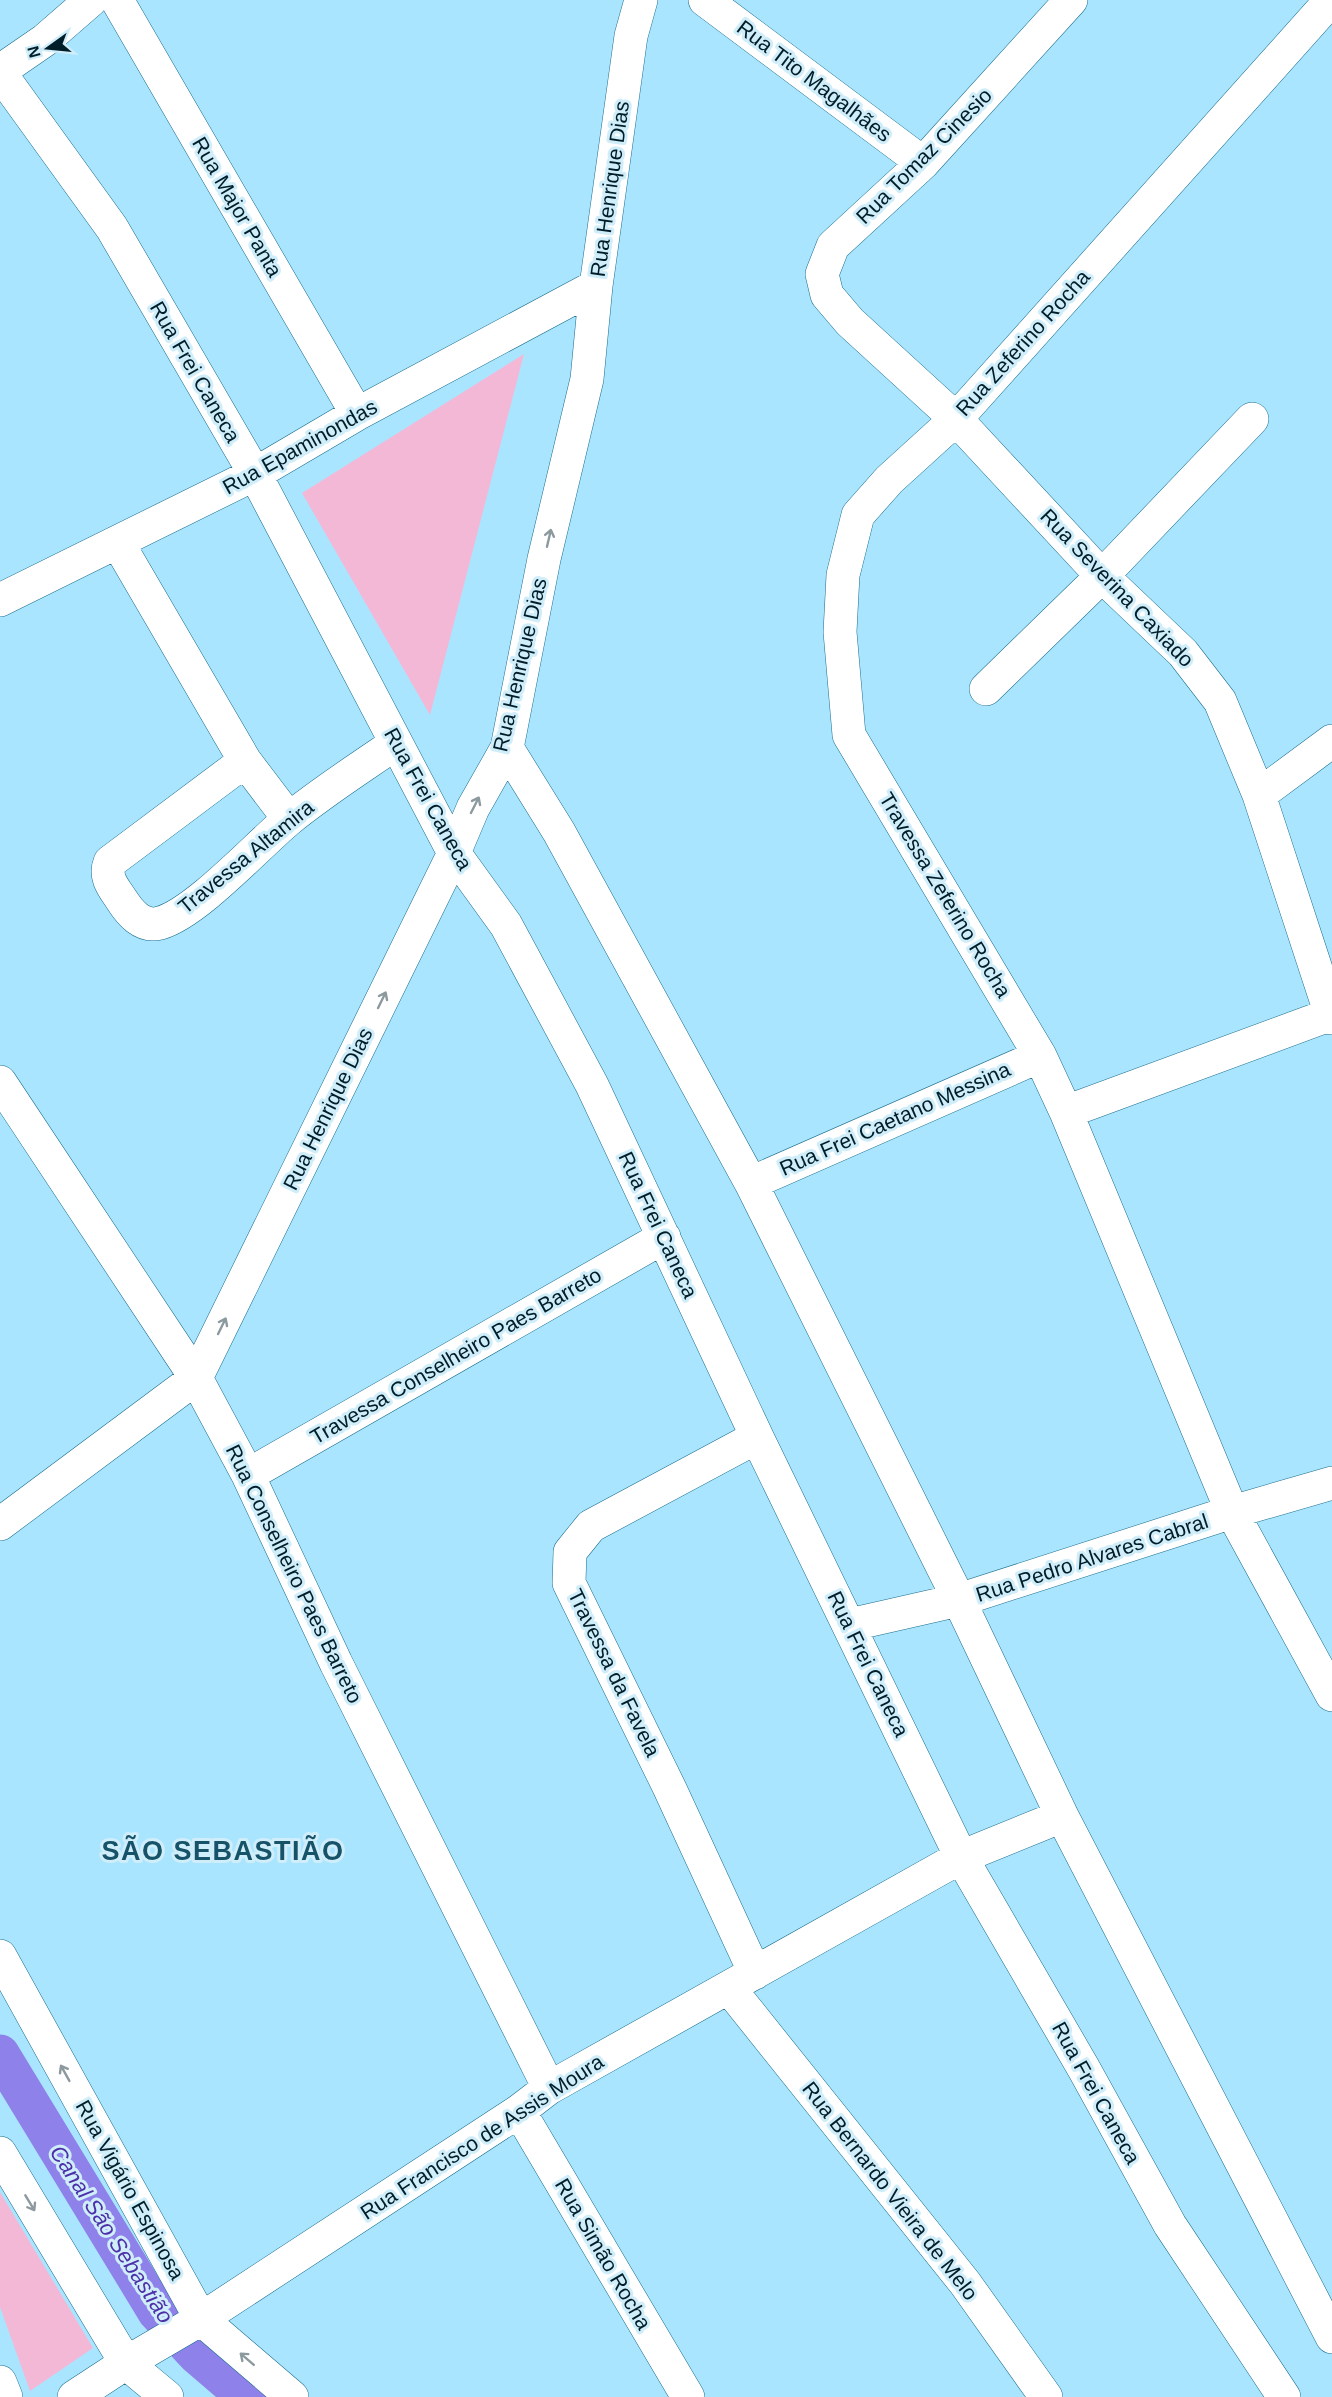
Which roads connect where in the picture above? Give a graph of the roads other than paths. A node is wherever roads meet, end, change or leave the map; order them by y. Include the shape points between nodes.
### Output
1 (91, 0) edge
2 (117, 0) edge
3 (641, 0) edge
4 (705, 0) edge
5 (1071, 0) edge
6 (1331, 0) edge
7 (0, 72) edge
8 (923, 163) junction
9 (596, 286) junction
10 (849, 322) joint
11 (357, 414) junction
12 (956, 419) junction
13 (1252, 419) dead end
14 (255, 474) junction
15 (118, 543) junction
16 (1102, 576) junction
17 (0, 600) edge
18 (986, 689) dead end
19 (849, 735) joint
20 (1332, 741) edge
21 (396, 743) junction
22 (507, 748) junction
23 (245, 761) junction
24 (1259, 795) junction
25 (289, 819) junction
26 (454, 853) junction
27 (1331, 1015) edge
28 (1040, 1056) junction
29 (0, 1082) edge
30 (1066, 1112) junction
31 (751, 1183) junction
32 (664, 1237) junction
33 (196, 1378) junction
34 (757, 1437) junction
35 (248, 1475) junction
36 (1332, 1483) edge
37 (1232, 1512) junction
38 (0, 1524) edge
39 (959, 1600) junction
40 (849, 1626) junction
41 (1332, 1695) edge
42 (1062, 1816) junction
43 (962, 1857) junction
44 (0, 1956) edge
45 (742, 1981) junction
46 (549, 2088) junction
47 (519, 2111) junction
48 (0, 2153) edge
49 (193, 2323) junction
50 (1332, 2337) edge
51 (138, 2356) junction
52 (0, 2382) edge
53 (6, 2397) edge
54 (74, 2397) edge
55 (167, 2397) edge
56 (292, 2397) edge
57 (688, 2397) edge
58 (1046, 2397) edge
59 (1284, 2397) edge

1 - 7 street
2 - 11 street, Rua Major Panta
3 - 9 street, Rua Henrique Dias via 631,36
4 - 8 street, Rua Tito Magalhães
5 - 8 street, Rua Tomaz Cinesio
6 - 12 street, Rua Zeferino Rocha
7 - 14 street, Rua Frei Caneca via 112,228
8 - 10 street, Rua Tomaz Cinesio via 833,246 822,274 827,295
9 - 11 street, Rua Epaminondas
22 -> 9 street, Rua Henrique Dias via 544,559 587,379
10 - 12 street, Rua Severina Caxiado
11 - 14 street, Rua Epaminondas
12 - 16 street, Rua Severina Caxiado
12 - 19 street, Rua Zeferino Rocha via 889,480 858,515 843,575 840,632
13 - 16 street
14 - 15 street, Rua Epaminondas
14 - 21 street, Rua Frei Caneca
15 - 17 street, Rua Epaminondas
15 - 23 street
16 - 18 street
16 - 24 street, Rua Severina Caxiado via 1184,653 1220,701
19 - 28 street, Travessa Zeferino Rocha
20 - 24 street
21 - 25 street, Travessa Altamira
21 - 26 street, Rua Frei Caneca
26 -> 22 street, Rua Henrique Dias via 473,808
22 - 31 street via 559,832
23 - 25 street
23 - 25 street, Travessa Altamira via 110,862 109,882 130,912 150,924 174,917
24 - 27 street, Rua Severina Caxiado
26 - 32 street, Rua Frei Caneca via 517,945 592,1085
33 -> 26 street, Rua Henrique Dias
27 - 30 street
28 - 30 street, Travessa Zeferino Rocha
28 - 31 street, Rua Frei Caetano Messina
29 - 33 street, Rua Conselheiro Paes Barreto
30 - 37 street, Travessa Zeferino Rocha
31 - 39 street
32 - 34 street, Rua Frei Caneca
32 - 35 street, Travessa Conselheiro Paes Barreto
33 - 35 street, Rua Conselheiro Paes Barreto
33 - 38 street
34 - 40 street, Rua Frei Caneca
34 - 45 street, Travessa da Favela via 591,1526 570,1552 569,1583 670,1789
35 - 46 street, Rua Conselheiro Paes Barreto via 336,1663
36 - 37 street, Rua Pedro Alvares Cabral
37 - 39 street, Rua Pedro Alvares Cabral
37 - 41 street, Travessa Zeferino Rocha
39 - 40 street, Rua Pedro Alvares Cabral
39 - 42 street
40 - 43 street, Rua Frei Caneca
42 - 43 street, Rua Francisco de Assis Moura
42 - 50 street
43 - 45 street, Rua Francisco de Assis Moura
43 - 59 street, Rua Frei Caneca via 1170,2226
49 -> 44 street, Rua Vigário Espinosa
45 - 46 street, Rua Francisco de Assis Moura
45 - 58 street, Rua Bernardo Vieira de Melo
46 - 47 street, Rua Francisco de Assis Moura
47 - 49 street, Rua Francisco de Assis Moura
47 - 57 street, Rua Simão Rocha
48 -> 51 street
49 - 51 street, Rua Francisco de Assis Moura
56 -> 49 street, Rua Vigário Espinosa
51 - 54 street, Rua Francisco de Assis Moura
51 - 55 street
52 - 53 street

